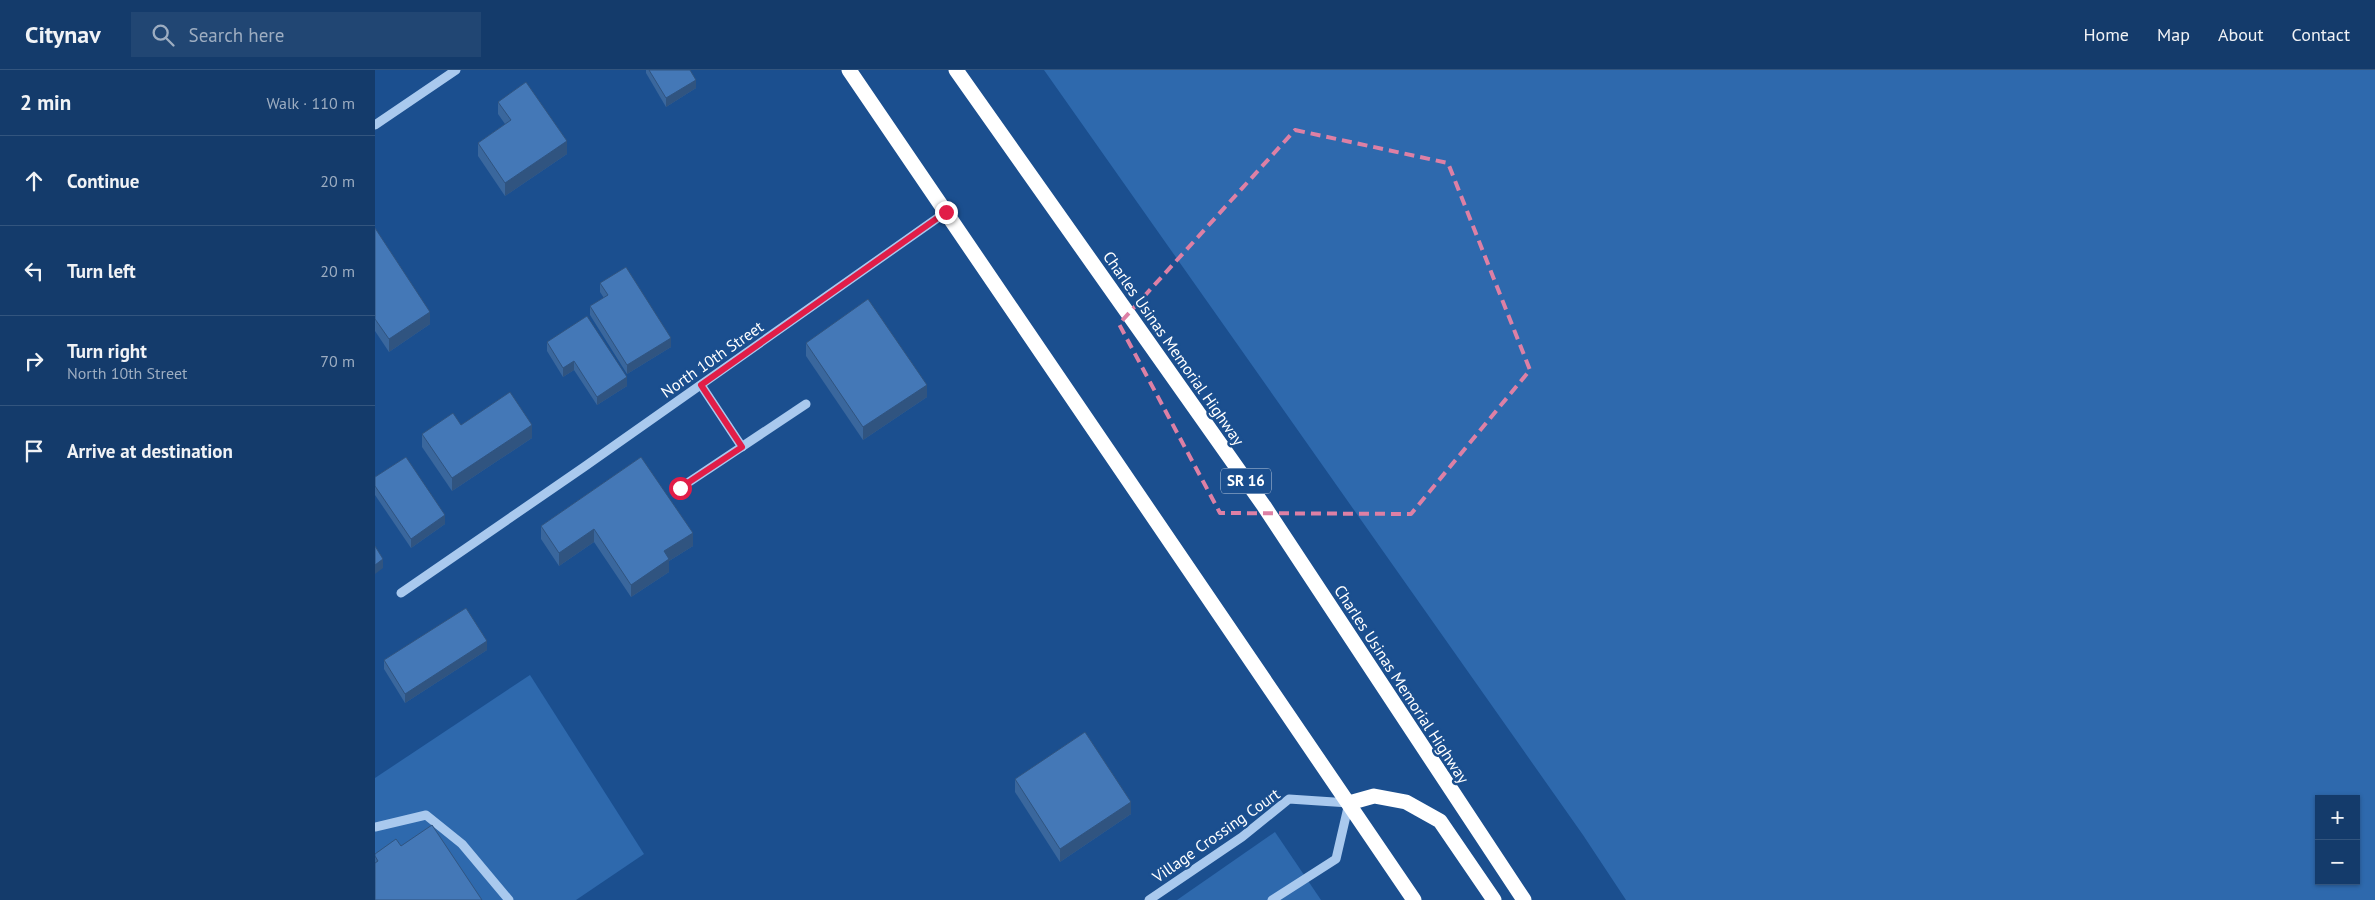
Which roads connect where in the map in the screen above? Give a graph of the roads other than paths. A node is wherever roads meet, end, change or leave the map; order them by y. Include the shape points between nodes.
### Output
1 (456, 70) edge
2 (849, 70) edge
3 (956, 70) edge
4 (375, 125) edge
5 (946, 212) junction
6 (701, 385) junction
7 (806, 404) dead end
8 (742, 447) junction
9 (680, 488) dead end
10 (401, 593) dead end
11 (1349, 803) junction
12 (375, 827) edge
13 (509, 900) edge
14 (1149, 900) edge
15 (1272, 900) edge
16 (1414, 900) edge
17 (1494, 900) edge
18 (1524, 900) edge

1 - 4 street
2 - 5 highway
3 - 18 highway, Charles Usinas Memorial Highway / SR 16 via 1264,506
5 - 6 street, North 10th Street
5 - 11 highway
6 - 8 street
6 - 10 street, North 10th Street
7 - 8 street
8 - 9 street
11 - 14 street, Village Crossing Court via 1289,799 1242,837
11 - 15 street via 1336,859
11 - 16 highway
11 - 17 highway via 1374,796 1406,802 1441,821
12 - 13 street via 426,815 462,844

